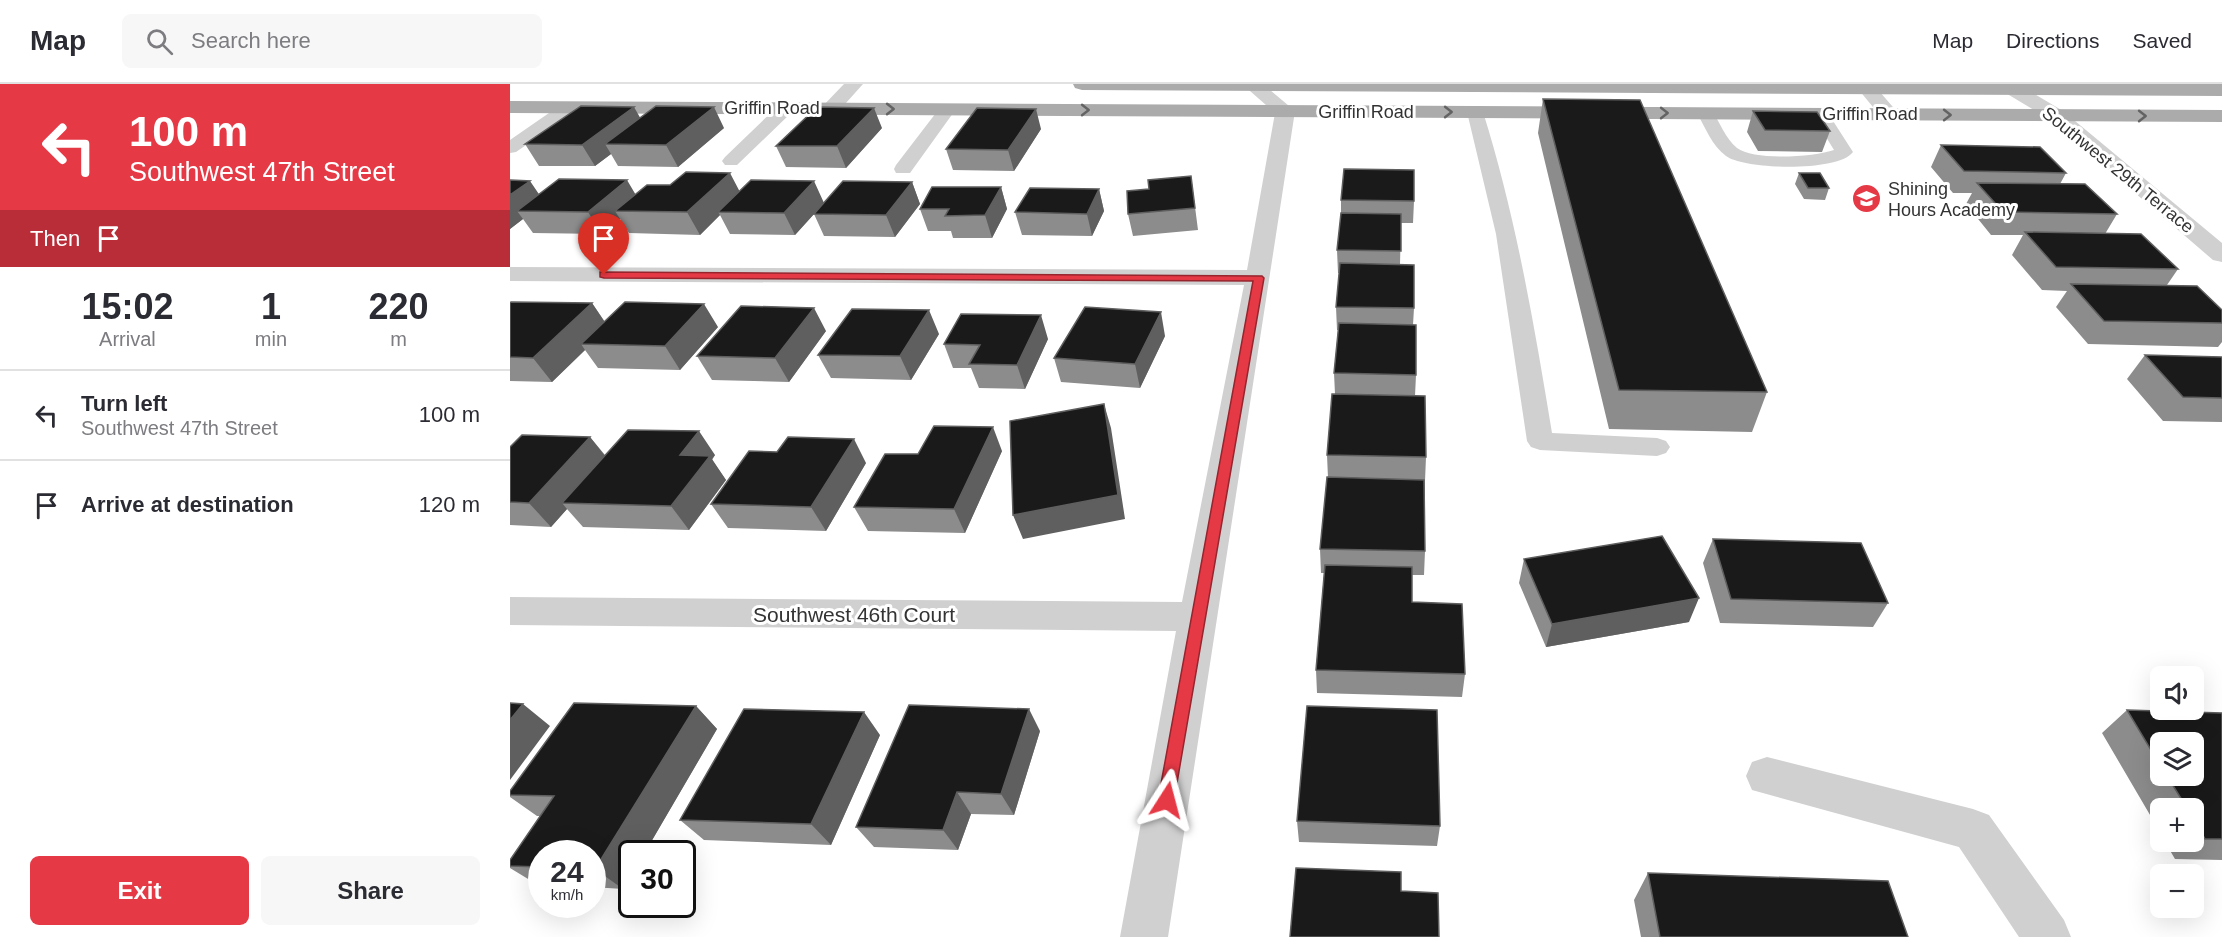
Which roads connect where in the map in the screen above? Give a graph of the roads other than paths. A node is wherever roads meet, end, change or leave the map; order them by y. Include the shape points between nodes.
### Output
1 (854, 84) edge
2 (1082, 84) edge
3 (1175, 84) edge
4 (1251, 84) edge
5 (1345, 85) edge
6 (1487, 85) edge
7 (1638, 85) edge
8 (1864, 86) edge
9 (1936, 86) edge
10 (2084, 86) edge
11 (2198, 87) edge
12 (2012, 88) junction
13 (2222, 90) edge
14 (510, 107) edge
15 (568, 108) junction
16 (784, 109) junction
17 (830, 109) junction
18 (948, 110) junction
19 (1285, 111) junction
20 (1475, 112) junction
21 (1706, 113) junction
22 (1820, 114) junction
23 (1889, 114) junction
24 (2056, 115) junction
25 (2222, 116) edge
26 (510, 148) edge
27 (731, 161) dead end
28 (903, 169) dead end
29 (2222, 255) edge
30 (510, 274) edge
31 (1258, 278) junction
32 (1657, 447) dead end
33 (510, 611) edge
34 (1197, 617) junction
35 (1767, 776) dead end
36 (1144, 937) edge
37 (2047, 937) edge

1 - 17 street
2 - 3 main road, Griffin Road
3 - 4 main road, Griffin Road
4 - 5 main road, Griffin Road
4 - 19 street
5 - 6 main road, Griffin Road
6 - 7 main road, Griffin Road
7 - 8 main road, Griffin Road
8 - 9 main road, Griffin Road
8 - 23 street
9 - 12 main road, Griffin Road
10 - 11 main road, Griffin Road
10 - 12 main road, Griffin Road
11 - 13 main road, Griffin Road
12 - 24 street, Southwest 29th Terrace
14 - 15 main road, Griffin Road
15 - 16 main road, Griffin Road
15 - 26 lane
16 - 17 main road, Griffin Road
16 - 27 lane
17 -> 18 main road, Griffin Road
18 -> 19 main road, Griffin Road
18 - 28 lane
19 -> 20 main road, Griffin Road
19 - 31 street
20 -> 21 main road, Griffin Road
20 - 32 lane via 1492,168 1540,441
21 - 22 main road, Griffin Road
21 - 22 lane via 1727,148 1736,154 1762,159 1825,160 1844,152
22 - 23 main road, Griffin Road
23 -> 24 main road, Griffin Road
24 -> 25 main road, Griffin Road
24 - 29 street, Southwest 29th Terrace
30 - 31 street
31 - 34 street
33 - 34 street, Southwest 46th Court
34 - 36 street
35 - 37 street via 1973,830

